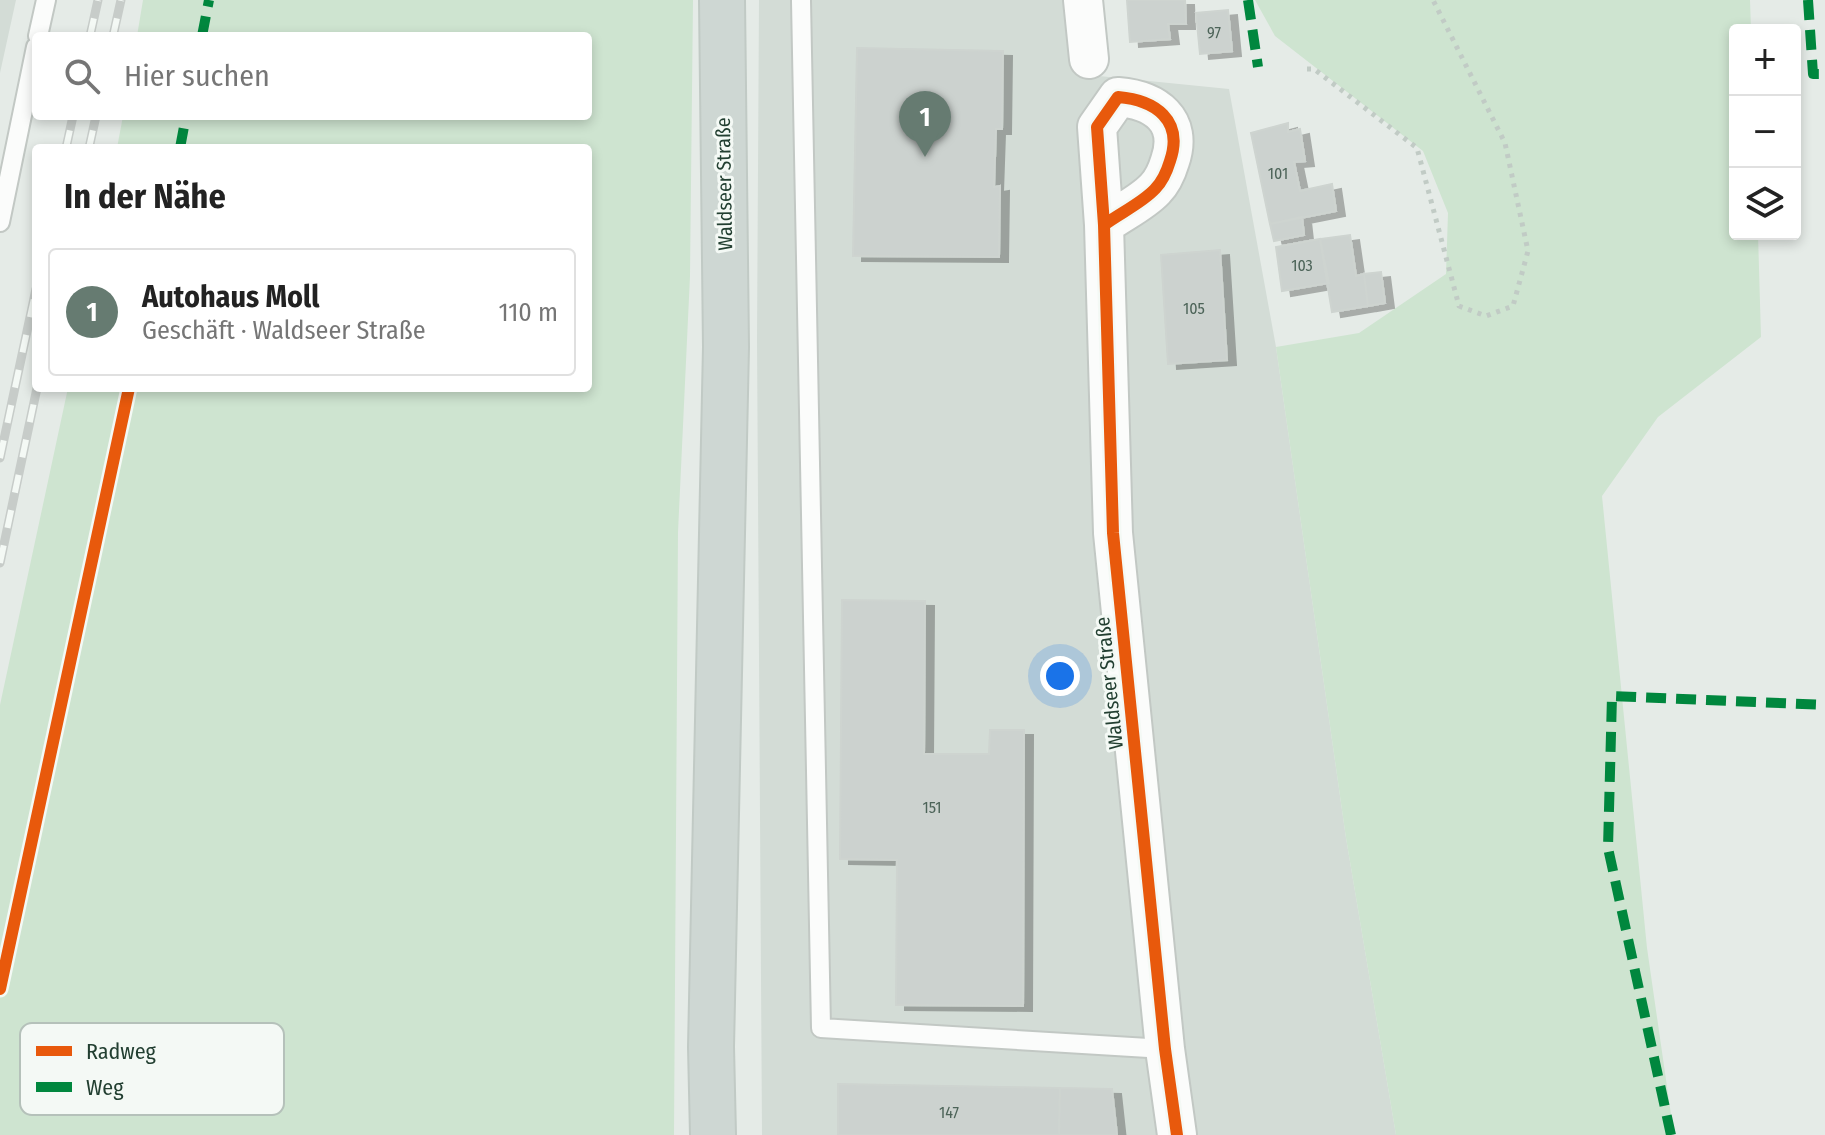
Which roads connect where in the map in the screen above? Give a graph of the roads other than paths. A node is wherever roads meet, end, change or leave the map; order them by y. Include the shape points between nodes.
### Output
1 (46, 0) edge
2 (722, 0) edge
3 (1083, 0) edge
4 (801, 1) edge
5 (39, 32) edge
6 (1089, 59) dead end
7 (32, 66) edge
8 (0, 222) edge
9 (1104, 225) dead end
10 (1165, 1049) junction
11 (713, 1135) edge
12 (1177, 1135) edge

1 - 5 lane
2 - 11 main road, Waldseer Straße via 726,347
3 - 6 street
4 - 10 lane via 821,1028
7 - 8 lane
9 - 10 street, Waldseer Straße via 1113,533
10 - 12 street, Waldseer Straße

